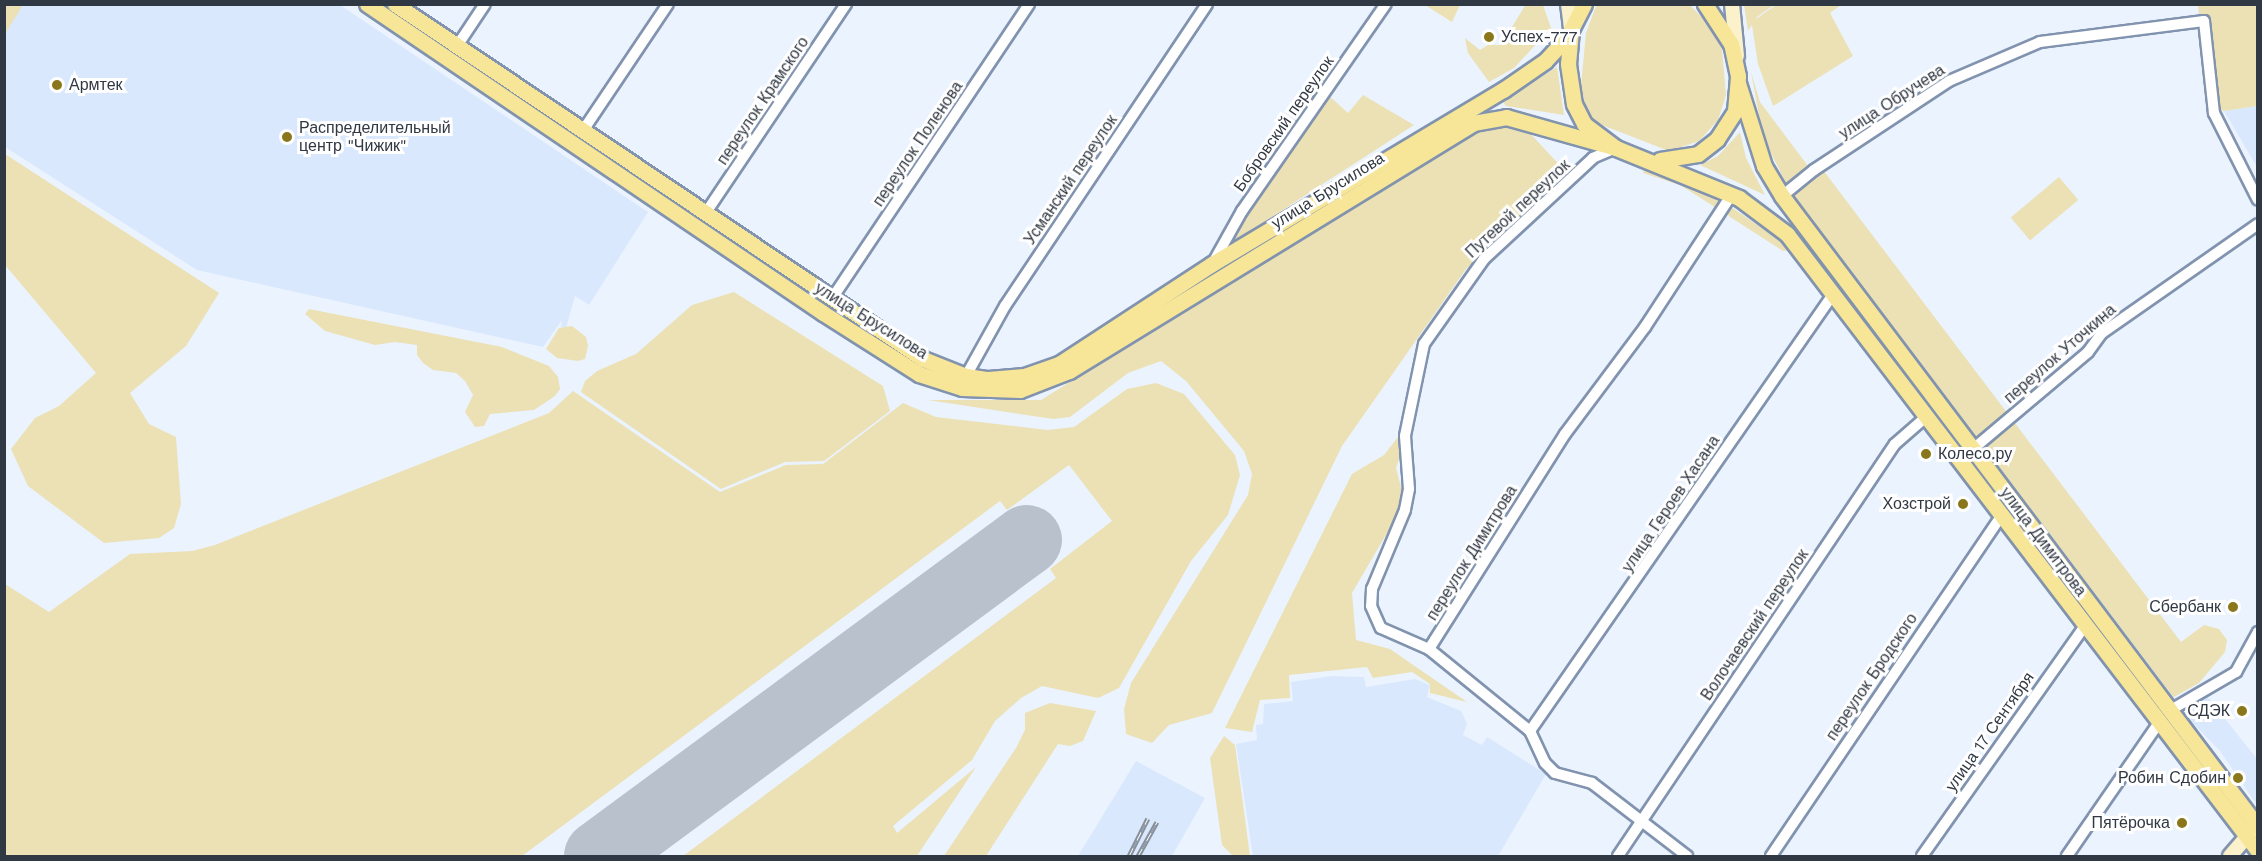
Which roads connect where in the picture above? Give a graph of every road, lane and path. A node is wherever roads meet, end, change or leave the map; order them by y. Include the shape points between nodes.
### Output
1 (367, 4) edge
2 (485, 4) edge
3 (668, 4) edge
4 (846, 4) edge
5 (1029, 4) edge
6 (1207, 4) edge
7 (1386, 4) edge
8 (1568, 4) edge
9 (1584, 4) edge
10 (1705, 4) edge
11 (1732, 4) edge
12 (393, 9) edge
13 (1571, 32) junction
14 (457, 46) junction
15 (1737, 67) junction
16 (1738, 83) junction
17 (582, 132) junction
18 (1616, 148) junction
19 (1651, 159) junction
20 (1732, 194) junction
21 (1782, 196) junction
22 (2258, 200) edge
23 (705, 214) junction
24 (2258, 224) edge
25 (1212, 264) junction
26 (1834, 293) junction
27 (831, 300) junction
28 (966, 376) junction
29 (1926, 417) junction
30 (1973, 449) junction
31 (2001, 516) junction
32 (2084, 627) junction
33 (2258, 632) edge
34 (1428, 649) junction
35 (2169, 711) junction
36 (2158, 724) junction
37 (1530, 731) junction
38 (1642, 820) junction
39 (2253, 830) edge
40 (2258, 851) edge
41 (1618, 856) edge
42 (1687, 856) edge
43 (1771, 856) edge
44 (1922, 856) edge
45 (2067, 856) edge
46 (2230, 856) edge

1 - 12 main road, улица Брусилова
2 - 14 street
3 - 17 street
4 - 23 street, переулок Крамского
5 - 27 street, переулок Поленова
6 - 28 street, Усманский переулок via 1005,306
7 - 25 street, Бобровский переулок via 1242,211
8 - 13 street, улица Димитрова
9 - 13 main road, улица Димитрова
10 - 15 main road, улица Димитрова via 1728,35
11 - 15 street
12 - 14 main road, улица Брусилова
12 - 18 main road, улица Брусилова via 823,313 919,374 962,388 1020,390 1061,375 1473,123 1506,117
13 - 18 main road, улица Димитрова via 1569,76 1575,109 1594,134
13 - 25 main road, улица Брусилова via 1545,61 1503,90
14 - 17 main road, улица Брусилова
15 - 16 main road, улица Димитрова
16 - 19 main road, улица Димитрова via 1731,119 1709,147 1681,159
16 - 21 main road, улица Димитрова via 1764,166
17 - 23 main road, улица Брусилова
18 - 19 main road, улица Димитрова
18 - 34 street, Путевой переулок via 1600,153 1498,245 1461,288 1424,344 1405,436 1409,489 1405,510 1372,589 1371,606 1381,628
19 - 20 main road, улица Димитрова
20 - 26 main road, улица Димитрова via 1780,227
20 - 34 street, переулок Димитрова via 1645,327 1565,434
21 - 22 street, улица Обручева via 1814,170 1949,81 2040,42 2204,21 2214,113
21 - 30 main road, улица Димитрова
23 - 27 main road, улица Брусилова
24 - 30 street, переулок Уточкина via 2102,333 2088,352
25 - 28 main road, улица Брусилова via 1059,364 1024,376
26 - 29 main road, улица Димитрова
26 - 37 street, улица Героев Хасана
27 - 28 main road, улица Брусилова via 923,359
29 - 31 main road, улица Димитрова
29 - 38 street, Волочаевский переулок via 1895,444
30 - 35 main road, улица Димитрова
31 - 32 main road, улица Димитрова
31 - 43 street, переулок Бродского
32 - 36 main road, улица Димитрова
32 - 44 street, улица 17 Сентября
33 - 35 street via 2236,672
34 - 37 street
35 - 39 main road, улица Димитрова
36 - 39 main road, улица Димитрова
36 - 45 street
37 - 38 street via 1540,756 1556,773 1592,783
38 - 41 street, Волочаевский переулок
38 - 42 street
39 - 40 main road, улица Димитрова
39 - 46 street

